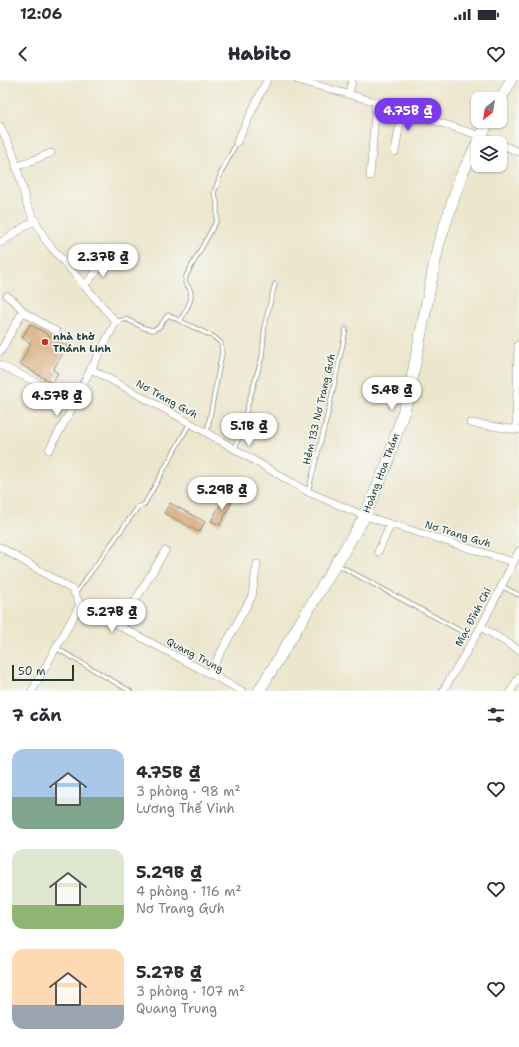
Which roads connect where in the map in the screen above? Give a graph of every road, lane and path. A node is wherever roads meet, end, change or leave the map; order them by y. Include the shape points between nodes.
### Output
1 (267, 80) edge
2 (298, 80) edge
3 (352, 80) edge
4 (511, 80) edge
5 (505, 92) edge
6 (349, 94) junction
7 (376, 102) junction
8 (402, 110) junction
9 (485, 128) edge
10 (1, 129) edge
11 (481, 136) joint
12 (237, 142) joint
13 (507, 147) edge
14 (395, 152) dead end
15 (519, 152) edge
16 (51, 153) dead end
17 (471, 156) edge
18 (16, 167) junction
19 (370, 176) dead end
20 (35, 220) junction
21 (0, 243) edge
22 (107, 259) dead end
23 (275, 284) dead end
24 (84, 286) junction
25 (7, 296) dead end
26 (23, 311) junction
27 (180, 321) junction
28 (116, 322) junction
29 (346, 329) dead end
30 (57, 332) dead end
31 (518, 345) dead end
32 (0, 352) edge
33 (0, 365) edge
34 (91, 369) junction
35 (79, 391) junction
36 (190, 423) junction
37 (470, 423) dead end
38 (517, 429) edge
39 (207, 433) junction
40 (235, 449) junction
41 (49, 450) dead end
42 (308, 492) junction
43 (366, 516) junction
44 (391, 524) junction
45 (0, 547) edge
46 (165, 551) dead end
47 (519, 551) edge
48 (378, 552) dead end
49 (513, 562) junction
50 (257, 564) dead end
51 (336, 564) junction
52 (501, 586) junction
53 (75, 594) junction
54 (519, 595) edge
55 (80, 606) junction
56 (120, 626) junction
57 (481, 627) junction
58 (474, 638) junction
59 (56, 648) junction
60 (519, 650) edge
61 (209, 674) junction
62 (519, 677) edge
63 (32, 691) edge
64 (130, 691) edge
65 (242, 691) edge
66 (259, 691) edge
67 (443, 691) edge
68 (511, 691) edge

1 - 12 street
2 - 6 street
3 - 6 street
4 - 5 street
6 - 7 street
7 - 8 street
7 - 19 street
8 - 11 street
8 - 14 street
9 - 11 street, Hoàng Hoa Thám
10 - 18 street
12 - 27 lane via 220,173 214,193 217,220 186,276 185,283 190,288 192,298
13 - 15 street
16 - 18 street
17 - 43 street, Hoàng Hoa Thám via 461,176 438,246 409,394 387,464
18 - 20 street via 27,205
20 - 21 street
20 - 24 street via 46,241
22 - 24 street
23 - 40 lane via 264,323 262,357
24 - 28 street
25 - 26 street
26 - 30 street
26 - 32 street
27 - 28 lane via 168,315 159,327 153,330 126,319
27 - 39 lane via 221,343 222,353
28 - 34 street
29 - 42 lane, Hẻm 133 Nơ Trang Gưh
31 - 38 street
33 - 35 street via 67,397
34 - 35 street
34 - 36 street, Nơ Trang Gưh
35 - 41 street
36 - 39 street, Nơ Trang Gưh
36 - 53 lane via 144,505 138,507
37 - 38 street
39 - 40 street, Nơ Trang Gưh
40 - 42 street, Nơ Trang Gưh
42 - 43 street, Nơ Trang Gưh
43 - 44 street, Nơ Trang Gưh
43 - 51 street, Hoàng Hoa Thám
44 - 48 street
44 - 49 street, Nơ Trang Gưh
45 - 53 street via 73,590
46 - 56 street
47 - 49 street, Mạc Đĩnh Chi
49 - 52 street, Mạc Đĩnh Chi
50 - 61 street via 252,596
51 - 58 lane
51 - 66 street, Hoàng Hoa Thám
52 - 54 lane
52 - 57 street, Mạc Đĩnh Chi
53 - 55 street
55 - 56 street, Quang Trung
55 - 59 street
56 - 61 street, Quang Trung
57 - 58 street, Mạc Đĩnh Chi
57 - 60 street
58 - 67 street, Mạc Đĩnh Chi
59 - 63 street
59 - 64 lane
61 - 65 street, Quang Trung
62 - 68 street

